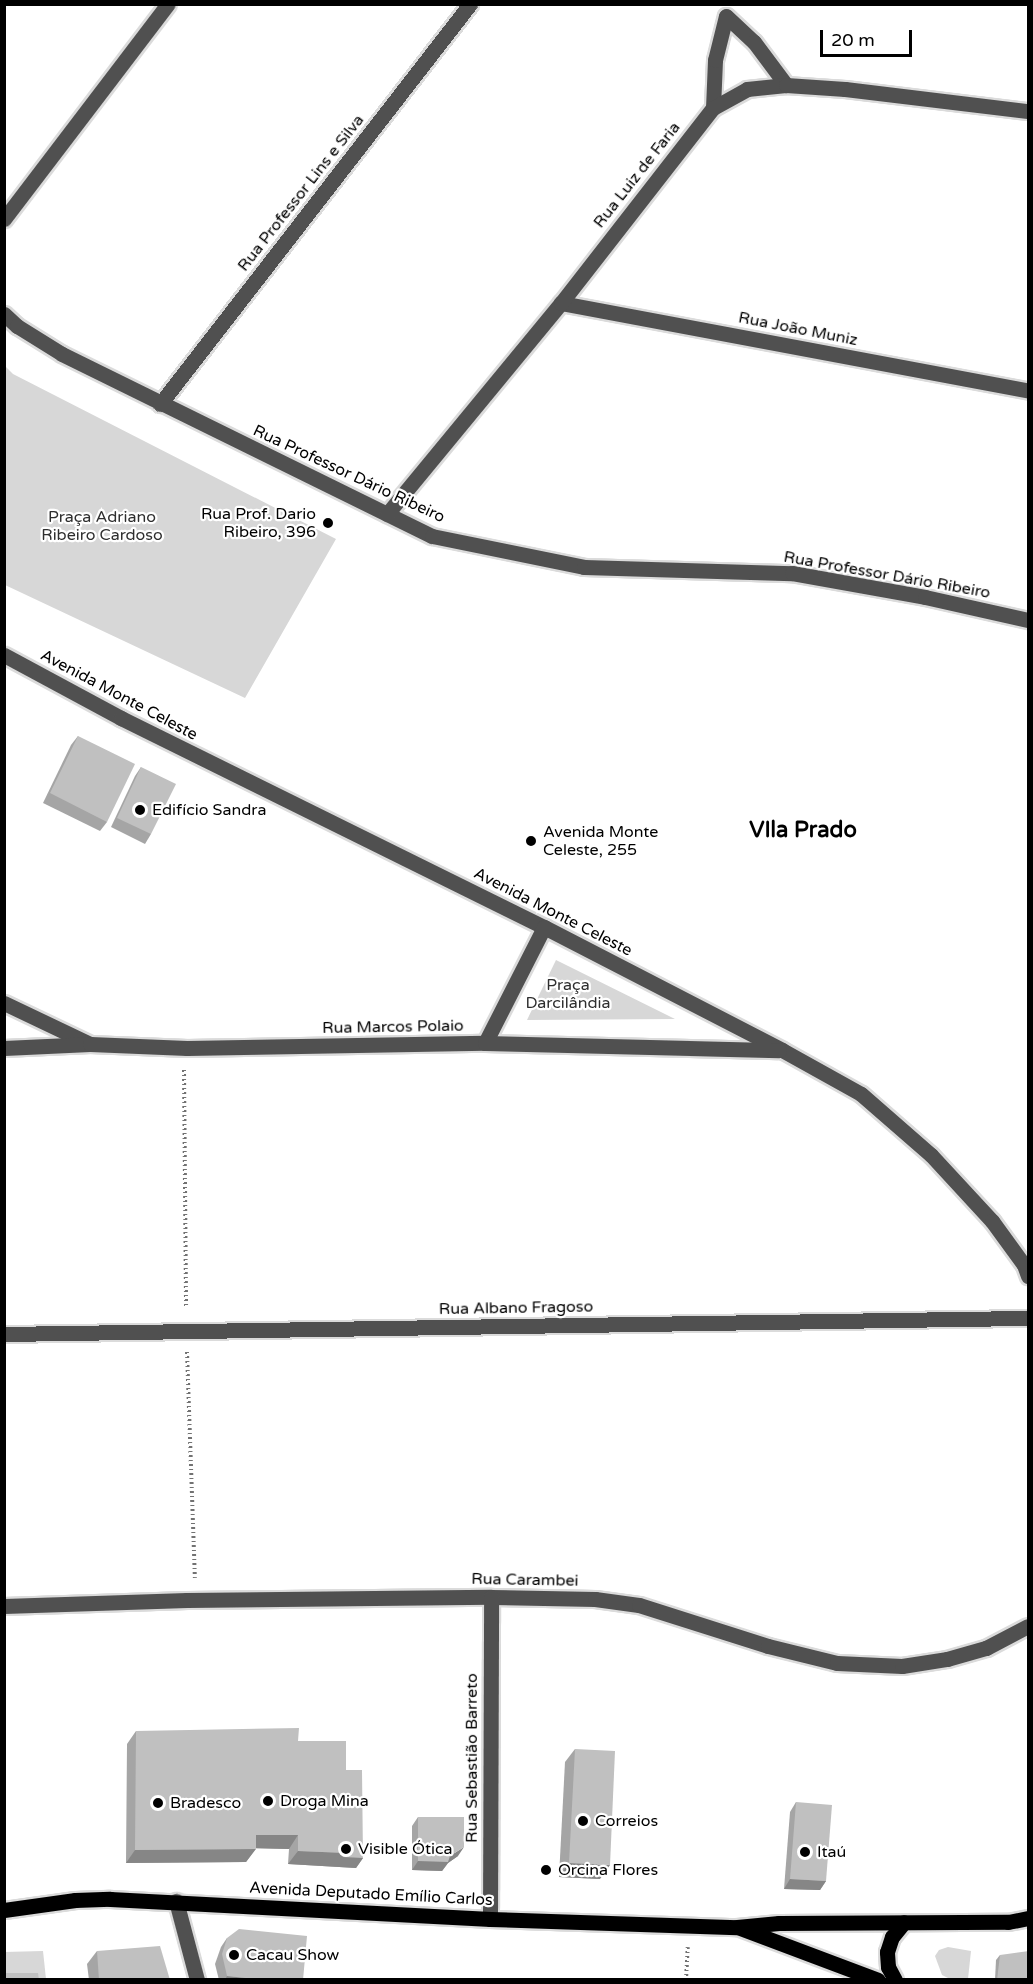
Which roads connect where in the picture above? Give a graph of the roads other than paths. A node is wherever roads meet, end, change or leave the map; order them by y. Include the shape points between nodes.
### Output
1 (168, 4) edge
2 (470, 4) edge
3 (723, 10) edge
4 (786, 85) junction
5 (713, 108) junction
6 (1029, 111) edge
7 (4, 219) edge
8 (561, 303) junction
9 (4, 314) edge
10 (1029, 390) edge
11 (160, 404) junction
12 (387, 514) junction
13 (1029, 620) edge
14 (4, 655) edge
15 (544, 927) junction
16 (4, 1003) edge
17 (485, 1043) junction
18 (90, 1044) junction
19 (4, 1048) edge
20 (782, 1050) junction
21 (1029, 1276) edge
22 (1029, 1318) edge
23 (4, 1334) edge
24 (490, 1597) junction
25 (4, 1606) edge
26 (1029, 1626) edge
27 (176, 1901) junction
28 (4, 1910) edge
29 (1029, 1918) edge
30 (490, 1919) junction
31 (904, 1922) junction
32 (737, 1927) junction
33 (197, 1980) edge
34 (878, 1980) edge
35 (895, 1980) edge

1 - 7 street
2 - 11 street, Rua Professor Lins e Silva
3 - 4 street via 754,42
3 - 5 street
4 - 5 street, Rua Luiz de Faria via 747,89
4 - 6 street, Rua Luiz de Faria
5 - 8 street, Rua Luiz de Faria
8 - 10 street, Rua João Muniz
8 - 12 street, Rua Luiz de Faria
9 - 11 street, Rua Professor Dário Ribeiro via 62,354
11 - 12 street, Rua Professor Dário Ribeiro
12 - 13 street, Rua Professor Dário Ribeiro via 432,536 584,567 792,573
14 - 15 street, Avenida Monte Celeste via 121,718
15 - 17 street
15 - 20 street, Avenida Monte Celeste
16 - 18 street
17 - 18 street, Rua Marcos Polaio via 187,1048
17 - 20 street, Rua Marcos Polaio
18 - 19 street, Rua Marcos Polaio
20 - 21 street, Avenida Monte Celeste via 861,1094 931,1155 992,1221
22 - 23 street, Rua Albano Fragoso
24 - 25 street, Rua Carambei
24 - 26 street, Rua Carambei via 595,1599 639,1605 768,1647 837,1663 868,1665 902,1666 947,1659 986,1648
24 - 30 street, Rua Sebastião Barreto
27 - 28 main road, Avenida Deputado Emílio Carlos via 75,1900
27 - 30 main road, Avenida Deputado Emílio Carlos
27 - 33 street
29 - 31 main road, Avenida Deputado Emílio Carlos via 1008,1922
30 - 32 main road, Avenida Deputado Emílio Carlos
31 - 32 main road, Avenida Deputado Emílio Carlos
31 - 35 main road via 892,1937 887,1952 888,1967
32 - 34 main road, Avenida Deputado Emílio Carlos

